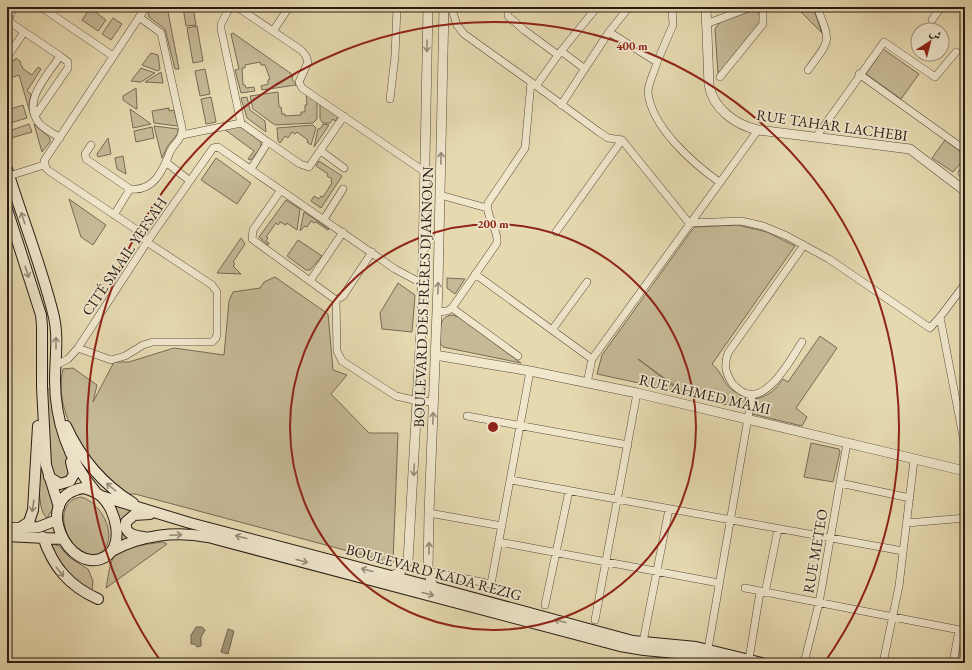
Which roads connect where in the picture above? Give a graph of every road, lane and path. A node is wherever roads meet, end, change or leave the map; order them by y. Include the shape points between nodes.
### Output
1 (15, 7) edge
2 (41, 7) edge
3 (146, 7) edge
4 (230, 7) edge
5 (237, 7) edge
6 (289, 7) edge
7 (397, 7) edge
8 (428, 7) edge
9 (444, 7) edge
10 (450, 7) edge
11 (511, 7) edge
12 (597, 7) edge
13 (629, 7) edge
14 (672, 7) edge
15 (706, 7) edge
16 (751, 7) edge
17 (763, 7) edge
18 (817, 7) edge
19 (941, 7) edge
20 (139, 17) junction
21 (932, 20) dead end
22 (706, 24) junction
23 (273, 31) junction
24 (24, 32) junction
25 (609, 32) junction
26 (956, 52) dead end
27 (10, 53) dead end
28 (560, 53) junction
29 (60, 56) junction
30 (113, 56) junction
31 (657, 62) junction
32 (586, 69) junction
33 (808, 70) dead end
34 (859, 74) junction
35 (720, 77) dead end
36 (533, 84) junction
37 (390, 99) dead end
38 (561, 105) junction
39 (35, 116) junction
40 (344, 116) junction
41 (241, 122) junction
42 (755, 133) junction
43 (182, 135) junction
44 (816, 137) junction
45 (60, 138) junction
46 (622, 140) junction
47 (268, 142) junction
48 (91, 145) dead end
49 (965, 150) edge
50 (321, 151) junction
51 (167, 163) junction
52 (44, 165) junction
53 (344, 168) dead end
54 (251, 169) junction
55 (425, 172) junction
56 (8, 173) edge
57 (190, 181) junction
58 (719, 182) junction
59 (130, 189) junction
60 (343, 189) dead end
61 (281, 190) junction
62 (965, 191) edge
63 (440, 195) junction
64 (487, 208) junction
65 (7, 209) edge
66 (114, 215) junction
67 (324, 219) junction
68 (690, 222) junction
69 (342, 232) junction
70 (556, 232) dead end
71 (147, 242) junction
72 (804, 245) junction
73 (372, 252) junction
74 (475, 274) junction
75 (310, 281) junction
76 (587, 282) dead end
77 (423, 284) junction
78 (965, 284) edge
79 (336, 300) junction
80 (452, 308) junction
81 (422, 312) junction
82 (437, 312) junction
83 (940, 317) junction
84 (552, 330) junction
85 (802, 342) dead end
86 (78, 348) junction
87 (436, 355) junction
88 (518, 356) dead end
89 (592, 359) junction
90 (56, 365) junction
91 (530, 371) junction
92 (588, 383) junction
93 (42, 387) junction
94 (637, 393) junction
95 (752, 395) junction
96 (418, 401) junction
97 (434, 402) junction
98 (58, 407) junction
99 (467, 416) dead end
100 (746, 418) junction
101 (520, 426) junction
102 (847, 443) junction
103 (628, 445) junction
104 (965, 447) edge
105 (68, 450) junction
106 (914, 460) junction
107 (965, 471) edge
108 (49, 477) junction
109 (511, 480) junction
110 (840, 483) junction
111 (569, 491) junction
112 (98, 494) junction
113 (910, 498) junction
114 (617, 499) junction
115 (59, 507) junction
116 (144, 509) junction
117 (669, 509) junction
118 (430, 513) junction
119 (156, 514) junction
120 (965, 518) edge
121 (730, 519) junction
122 (57, 520) junction
123 (907, 523) junction
124 (502, 526) junction
125 (7, 528) edge
126 (20, 528) junction
127 (778, 529) junction
128 (7, 536) edge
129 (43, 537) junction
130 (151, 537) junction
131 (830, 537) junction
132 (63, 539) junction
133 (499, 542) junction
134 (112, 551) junction
135 (904, 551) junction
136 (556, 553) junction
137 (606, 563) junction
138 (428, 571) junction
139 (657, 571) junction
140 (392, 576) junction
141 (719, 583) junction
142 (433, 586) junction
143 (745, 588) dead end
144 (763, 592) junction
145 (98, 599) dead end
146 (819, 603) junction
147 (545, 605) dead end
148 (892, 617) junction
149 (595, 620) dead end
150 (962, 631) edge
151 (643, 642) junction
152 (708, 650) junction
153 (749, 659) junction
154 (726, 663) edge
155 (762, 663) edge
156 (804, 663) edge
157 (883, 663) edge
158 (953, 663) edge

1 - 24 street via 9,20
2 - 30 street
3 - 20 street
4 - 41 street via 221,29
5 - 23 street
6 - 23 street
7 - 37 street
8 -> 55 street, BOULEVARD DES FRÈRES DJAKNOUN
63 -> 9 street, BOULEVARD DES FRÈRES DJAKNOUN
10 - 36 street via 457,26 464,34
11 - 28 street via 508,16 524,30
12 - 28 street
13 - 25 street
14 - 31 street via 672,25
15 - 22 street, RUE TAHAR LACHEBI
16 - 22 street
17 - 35 street via 763,24
18 - 33 street via 828,36 826,45
19 - 21 street
20 - 30 street
20 - 43 street via 161,33
22 - 42 street, RUE TAHAR LACHEBI via 709,86 712,98 728,115
23 - 40 street via 306,56 308,62 299,82 302,88
24 - 27 street
24 - 29 street
25 - 31 street
25 - 32 street
26 - 34 street via 935,77 884,42
28 - 32 street
28 - 36 street
29 - 39 street via 34,95
29 - 39 street via 68,62 68,68
30 - 45 street
31 - 58 street via 648,90 652,108 664,128 689,158
32 - 38 street
34 - 44 street
34 - 49 street
36 - 38 street
36 - 64 street via 525,148 490,198
38 - 46 street via 608,138
39 - 45 street via 41,125
40 - 50 street
40 - 55 street
41 - 43 street
41 - 47 street
42 - 44 street, RUE TAHAR LACHEBI
42 - 58 street
43 - 51 street via 171,151
44 - 62 street, RUE TAHAR LACHEBI via 910,150
45 - 52 street
46 - 68 street
46 - 70 street
47 - 50 street via 306,167 311,165
47 - 54 street
48 - 59 street via 85,154 86,158
50 - 53 street
51 - 57 street
51 - 59 street via 151,185 142,189
52 - 56 street
52 - 66 street
54 - 57 street, CITÉ SMAIL YEFSAH via 218,148 213,148
54 - 61 street
55 - 77 street, BOULEVARD DES FRÈRES DJAKNOUN
90 -> 56 main road via 54,314
57 - 71 street, CITÉ SMAIL YEFSAH
58 - 68 street
59 - 66 street
60 - 67 street
61 - 67 street
61 - 75 street via 253,230 252,239
63 - 64 street
82 -> 63 street, BOULEVARD DES FRÈRES DJAKNOUN
64 - 74 street via 498,239
65 -> 93 main road, BOULEVARD KADA REZIG via 40,315
66 - 71 street via 137,230
67 - 69 street
68 - 72 street via 741,220 763,226
68 - 89 street
69 - 73 street
69 - 75 street
71 - 86 street, CITÉ SMAIL YEFSAH
71 - 86 street via 212,285 217,292 216,338 212,342 153,342 111,360
72 - 83 street via 860,279 930,328
72 - 95 street via 728,354 724,364 733,385
73 - 77 street
73 - 79 street via 343,296
74 - 80 street
74 - 84 street
75 - 79 street
76 - 84 street
77 - 81 street, BOULEVARD DES FRÈRES DJAKNOUN
78 - 83 street
79 - 96 street via 337,351 342,361 396,396
80 - 82 street
80 - 88 street
81 - 82 street
81 - 96 street, BOULEVARD DES FRÈRES DJAKNOUN
82 - 87 street, BOULEVARD DES FRÈRES DJAKNOUN
83 - 104 street
84 - 89 street
85 - 95 street via 769,387 762,393
86 - 90 street, CITÉ SMAIL YEFSAH via 68,359
87 - 91 street, RUE AHMED MAMI
87 - 97 street, BOULEVARD DES FRÈRES DJAKNOUN
89 - 92 street
90 - 98 main road
91 - 92 street, RUE AHMED MAMI
91 - 101 street
92 - 94 street, RUE AHMED MAMI
93 - 108 main road, BOULEVARD KADA REZIG via 46,465
93 -> 126 main road via 33,510 29,522
94 - 100 street, RUE AHMED MAMI
94 - 103 street
95 - 100 street
96 - 97 street
96 -> 140 street, BOULEVARD DES FRÈRES DJAKNOUN via 408,560 400,572
118 -> 97 street, BOULEVARD DES FRÈRES DJAKNOUN
98 - 105 main road
116 -> 98 main road via 118,493 91,468 78,451
99 - 101 street
100 - 102 street, RUE AHMED MAMI
100 - 121 street
101 - 103 street
101 - 109 street
102 - 106 street, RUE AHMED MAMI
102 - 110 street, RUE METEO
103 - 114 street
105 - 108 main road via 73,477 60,484
105 - 112 main road via 83,476
106 - 107 street, RUE AHMED MAMI
106 - 113 street
108 - 115 main road, BOULEVARD KADA REZIG
109 - 111 street
109 - 124 street
110 - 113 street
110 - 131 street, RUE METEO
111 - 114 street
111 - 136 street
112 - 115 main road, BOULEVARD KADA REZIG via 83,488 75,489 64,496
112 - 116 main road, BOULEVARD KADA REZIG
112 - 134 main road via 109,506 116,526
113 - 123 street
114 - 117 street
114 - 137 street
115 - 122 main road, BOULEVARD KADA REZIG
116 - 119 main road, BOULEVARD KADA REZIG
117 - 121 street
117 - 139 street
118 - 124 street
138 -> 118 street, BOULEVARD DES FRÈRES DJAKNOUN
119 - 130 main road via 134,515 126,522 128,533
140 -> 119 main road, BOULEVARD KADA REZIG
120 - 123 street
121 - 127 street
121 - 141 street
122 - 126 main road via 39,527
122 - 132 main road, BOULEVARD KADA REZIG
123 - 135 street
124 - 133 street
125 - 126 main road
127 - 131 street
127 - 144 street
128 - 129 main road
129 - 132 main road
129 -> 145 main road via 52,560 67,580 79,590
130 - 134 main road, BOULEVARD KADA REZIG
130 -> 154 main road, BOULEVARD KADA REZIG via 184,534 208,537 620,646 683,653
131 - 135 street
131 - 146 street, RUE METEO
132 - 134 main road, BOULEVARD KADA REZIG via 74,552 92,560 106,557
133 - 136 street
133 - 138 street via 491,584
135 - 148 street
136 - 137 street
136 - 147 street
137 - 139 street
137 - 149 street
138 - 142 street, BOULEVARD DES FRÈRES DJAKNOUN
139 - 141 street
139 - 151 street
140 - 142 main road, BOULEVARD KADA REZIG
141 - 152 street
151 -> 142 main road, BOULEVARD KADA REZIG
143 - 144 street
144 - 146 street
144 - 153 street
146 - 148 street
146 - 156 street, RUE METEO
148 - 150 street
148 - 157 street
150 - 158 street
151 - 152 main road, BOULEVARD KADA REZIG
152 - 153 main road, BOULEVARD KADA REZIG
153 - 155 main road, BOULEVARD KADA REZIG

